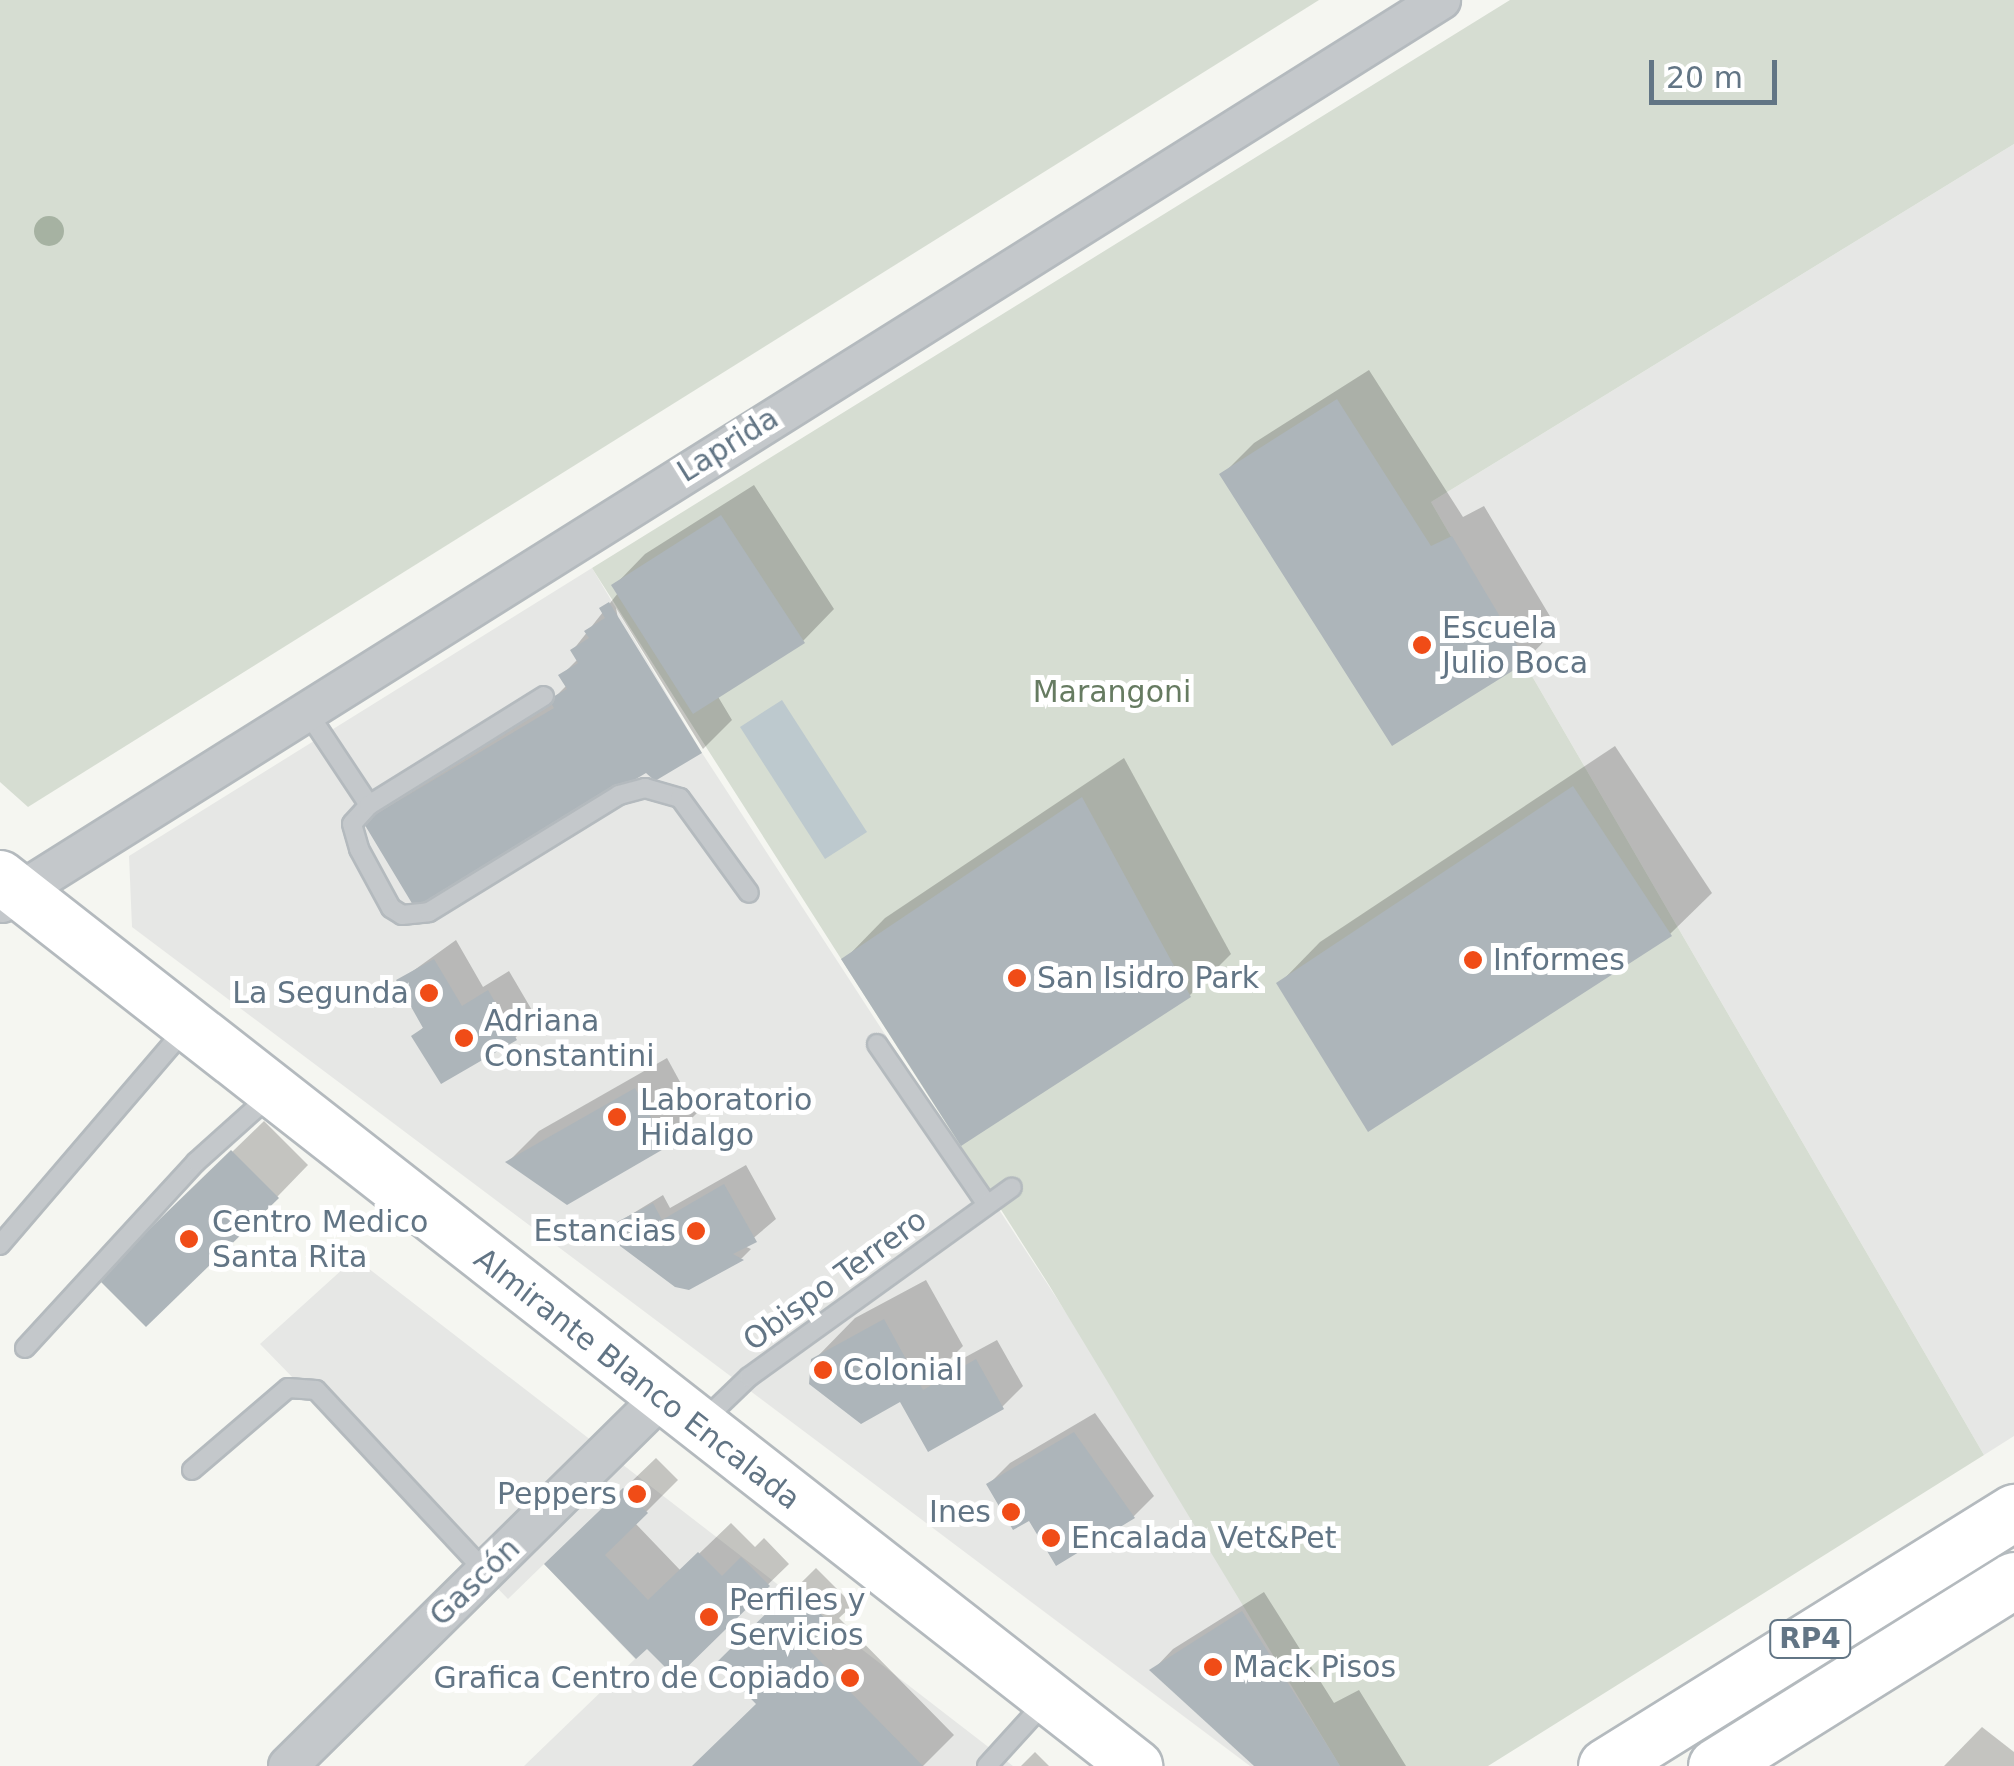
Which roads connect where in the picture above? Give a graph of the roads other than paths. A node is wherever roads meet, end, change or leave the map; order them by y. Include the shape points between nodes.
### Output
1 (1441, 0) edge
2 (544, 696) dead end
3 (305, 710) junction
4 (368, 805) junction
5 (5, 891) edge
6 (749, 893) dead end
7 (188, 1026) junction
8 (877, 1044) dead end
9 (273, 1093) junction
10 (1012, 1187) dead end
11 (986, 1203) junction
12 (0, 1246) edge
13 (24, 1348) dead end
14 (679, 1412) junction
15 (192, 1470) dead end
16 (2014, 1512) edge
17 (484, 1572) junction
18 (2014, 1580) edge
19 (1048, 1699) junction
20 (288, 1766) edge
21 (987, 1766) edge
22 (1136, 1766) edge
23 (1606, 1766) edge
24 (1716, 1766) edge

1 - 3 street, Laprida
2 - 4 lane
3 - 4 lane
3 - 5 street, Laprida
4 - 6 lane via 352,824 358,850 391,908 402,914 429,912 619,795 645,788 680,798
5 - 7 main road, Almirante Blanco Encalada
7 - 9 main road, Almirante Blanco Encalada
7 - 12 lane
8 - 11 lane
9 - 13 lane via 196,1162
9 - 14 main road, Almirante Blanco Encalada
10 - 11 lane, Obispo Terrero
11 - 14 lane, Obispo Terrero via 749,1377
14 - 17 street, Gascón
14 - 19 main road, Almirante Blanco Encalada
15 - 17 lane via 288,1388 316,1390
16 - 23 main road, RP4
17 - 20 street, Gascón
18 - 24 main road, RP4
19 - 21 lane
19 - 22 main road, Almirante Blanco Encalada

